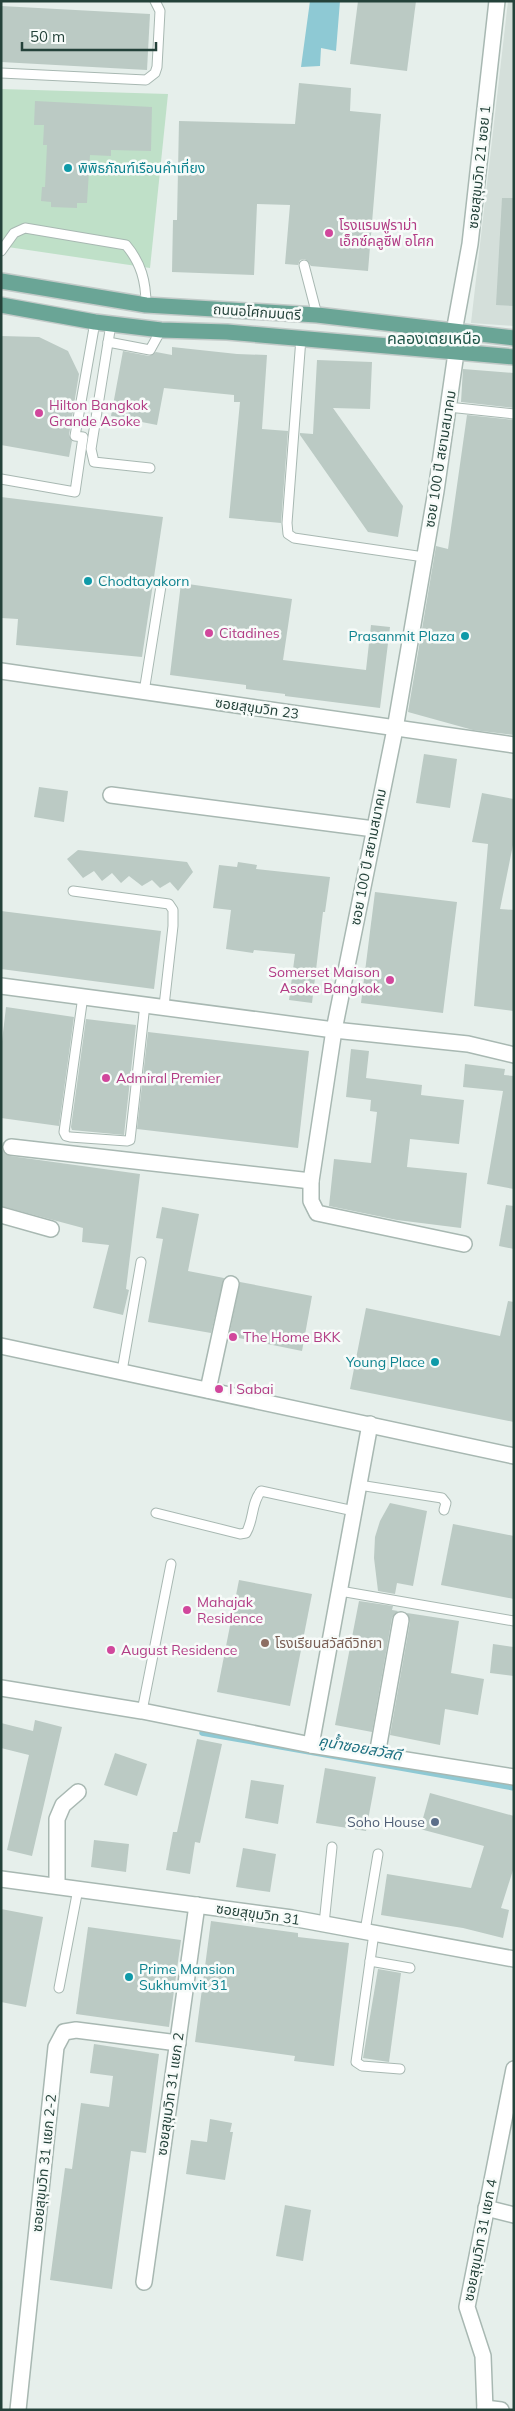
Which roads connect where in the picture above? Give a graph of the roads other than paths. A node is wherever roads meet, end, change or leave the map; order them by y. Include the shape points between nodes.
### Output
1 (155, 1) edge
2 (497, 1) edge
3 (1, 73) edge
4 (1, 251) edge
5 (304, 265) dead end
6 (1, 282) edge
7 (1, 305) edge
8 (146, 305) junction
9 (316, 315) junction
10 (94, 322) junction
11 (111, 324) junction
12 (161, 330) junction
13 (454, 332) junction
14 (301, 338) junction
15 (514, 338) edge
16 (108, 342) junction
17 (456, 353) junction
18 (514, 357) edge
19 (448, 407) junction
20 (514, 414) edge
21 (150, 468) dead end
22 (1, 479) edge
23 (424, 557) junction
24 (161, 586) dead end
25 (1, 671) edge
26 (144, 692) junction
27 (395, 729) junction
28 (514, 745) edge
29 (111, 795) dead end
30 (374, 829) junction
31 (73, 891) dead end
32 (1, 986) edge
33 (83, 996) junction
34 (145, 1004) junction
35 (164, 1006) junction
36 (334, 1030) junction
37 (514, 1055) edge
38 (11, 1147) dead end
39 (311, 1181) junction
40 (1, 1215) edge
41 (51, 1229) dead end
42 (464, 1244) dead end
43 (142, 1262) dead end
44 (231, 1284) dead end
45 (1, 1346) edge
46 (122, 1371) junction
47 (208, 1390) junction
48 (370, 1424) junction
49 (514, 1456) edge
50 (359, 1485) junction
51 (444, 1510) dead end
52 (354, 1511) junction
53 (156, 1513) dead end
54 (171, 1564) dead end
55 (340, 1591) junction
56 (401, 1620) dead end
57 (514, 1621) edge
58 (1, 1688) edge
59 (142, 1711) junction
60 (311, 1745) junction
61 (377, 1755) junction
62 (514, 1777) edge
63 (78, 1792) dead end
64 (332, 1847) dead end
65 (378, 1854) dead end
66 (1, 1878) edge
67 (57, 1886) junction
68 (78, 1889) junction
69 (197, 1905) junction
70 (324, 1924) junction
71 (370, 1932) junction
72 (514, 1959) edge
73 (370, 1961) junction
74 (410, 1968) dead end
75 (59, 1988) dead end
76 (178, 2043) junction
77 (400, 2069) dead end
78 (514, 2069) edge
79 (510, 2113) edge
80 (486, 2208) junction
81 (514, 2215) edge
82 (144, 2282) dead end
83 (485, 2409) edge
84 (18, 2410) edge
85 (501, 2410) edge

1 - 3 lane via 160,11 157,67 146,80
2 - 13 street, ซอยสุขุมวิท 21 ซอย 1 via 470,244
4 - 8 lane via 14,233 25,228 126,245 138,259 146,286
5 - 9 lane
6 - 8 main road, ถนนอโศกมนตรี
7 - 10 main road, ถนนอโศกมนตรี
8 - 9 main road, ถนนอโศกมนตรี
9 - 13 main road, ถนนอโศกมนตรี
10 - 11 main road, ถนนอโศกมนตรี
10 - 22 lane via 75,436 83,437 75,492
11 - 12 main road, ถนนอโศกมนตรี
11 - 16 lane
12 - 14 main road, ถนนอโศกมนตรี
12 - 16 lane via 150,350
13 - 15 main road, ถนนอโศกมนตรี
14 - 17 main road, ถนนอโศกมนตรี
14 - 23 lane via 286,523 288,534 294,538
16 - 21 lane via 91,449 94,462
17 - 18 main road, ถนนอโศกมนตรี
17 - 19 street, ซอย 100 ปี สยามสมาคม
19 - 20 lane
19 - 23 street, ซอย 100 ปี สยามสมาคม
23 - 27 street, ซอย 100 ปี สยามสมาคม
24 - 26 lane
25 - 26 street, ซอยสุขุมวิท 23
26 - 27 street, ซอยสุขุมวิท 23
27 - 28 street, ซอยสุขุมวิท 23
27 - 30 street, ซอย 100 ปี สยามสมาคม
29 - 30 street
30 - 36 street, ซอย 100 ปี สยามสมาคม
31 - 35 lane via 169,904 173,910 173,926
32 - 33 street
33 - 34 street
33 - 34 lane via 64,1132 70,1137 130,1140
34 - 35 street
35 - 36 street
36 - 37 street via 468,1044
36 - 39 street, ซอย 100 ปี สยามสมาคม
38 - 39 street
39 - 42 street, ซอย 100 ปี สยามสมาคม via 311,1201 316,1213
40 - 41 street
43 - 46 lane
44 - 47 street
45 - 46 street
46 - 47 street
47 - 48 street
48 - 49 street
48 - 50 street
50 - 51 lane via 442,1498 446,1503
50 - 52 street
52 - 53 lane via 261,1491 256,1496 249,1528 240,1534
52 - 55 street
54 - 59 lane
55 - 57 lane via 426,1603
55 - 60 street
56 - 61 street
58 - 59 street
59 - 60 street
60 - 61 street
61 - 62 street
63 - 67 street via 63,1805 57,1819
64 - 70 lane
65 - 71 lane
66 - 67 street, ซอยสุขุมวิท 31
67 - 68 street, ซอยสุขุมวิท 31
68 - 69 street, ซอยสุขุมวิท 31
68 - 75 lane
69 - 70 street, ซอยสุขุมวิท 31
69 - 76 street, ซอยสุขุมวิท 31 แยก 2
70 - 71 street, ซอยสุขุมวิท 31
71 - 72 street, ซอยสุขุมวิท 31
71 - 73 lane
73 - 74 lane
73 - 77 lane via 356,2062 362,2066
76 - 82 street, ซอยสุขุมวิท 31 แยก 2
76 - 84 street, ซอยสุขุมวิท 31 แยก 2-2 via 76,2030 64,2032 56,2046
78 - 79 street, ซอยสุขุมวิท 31 แยก 4
79 - 80 street, ซอยสุขุมวิท 31 แยก 4
80 - 81 street
80 - 83 street, ซอยสุขุมวิท 31 แยก 4 via 467,2307 483,2356
83 - 85 street

